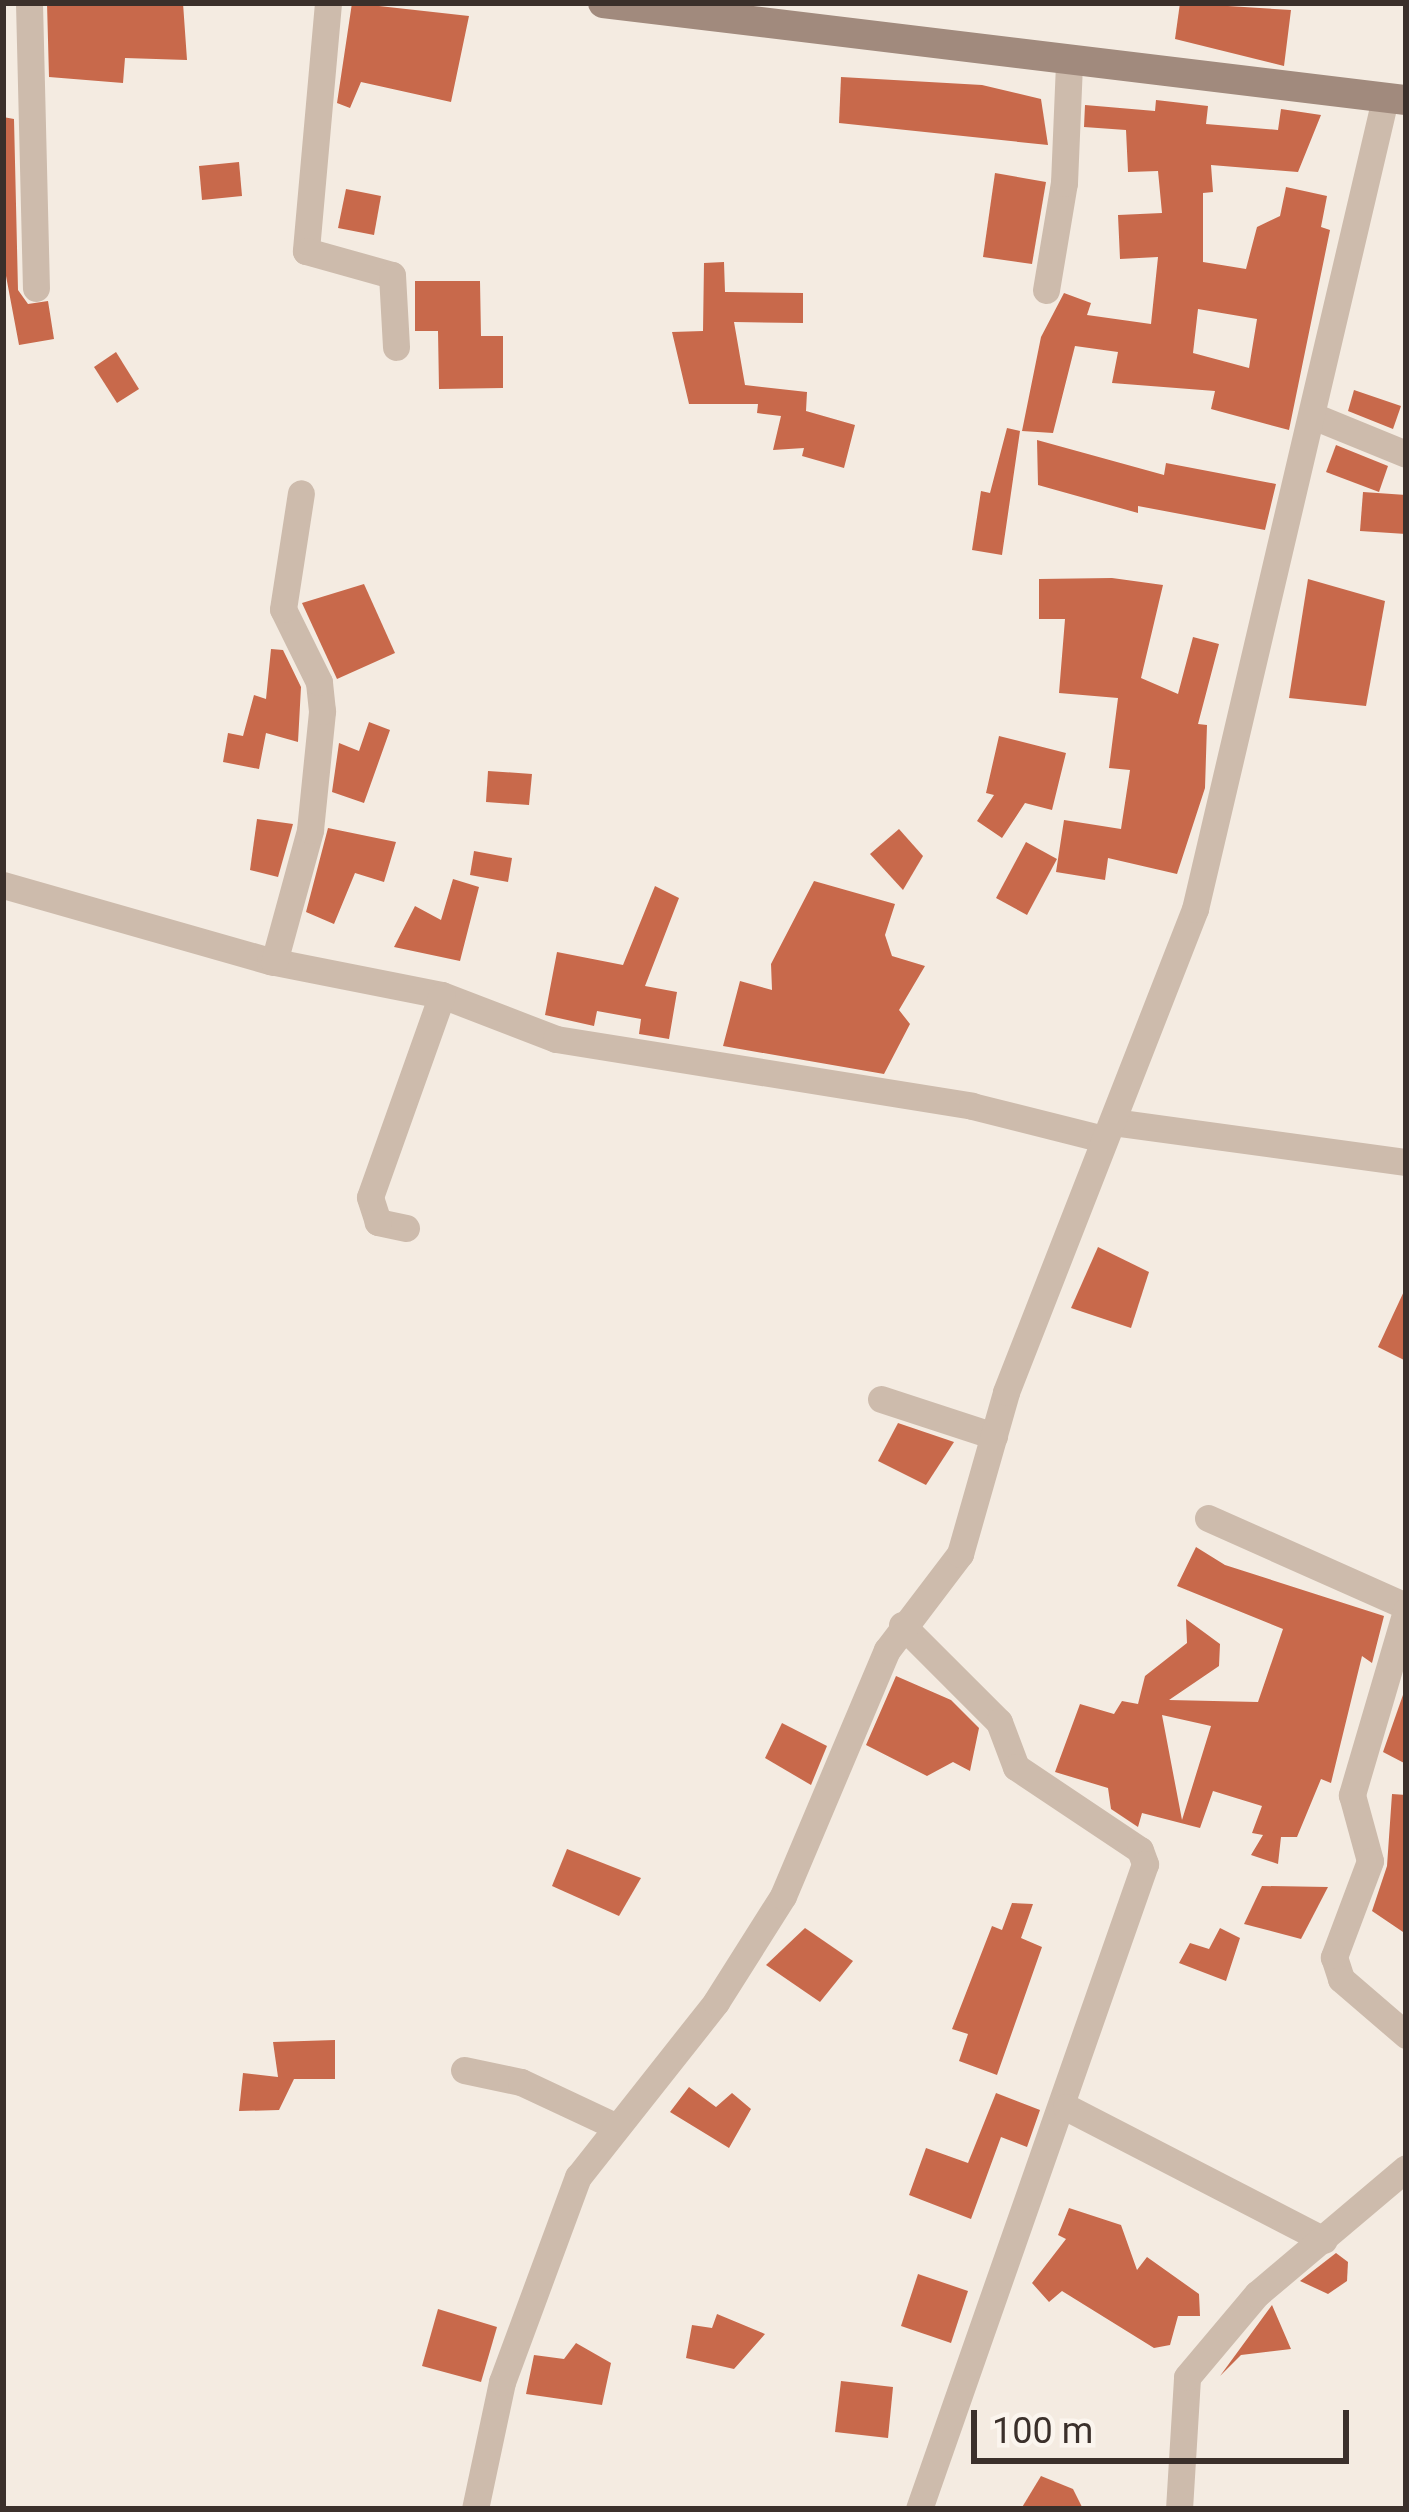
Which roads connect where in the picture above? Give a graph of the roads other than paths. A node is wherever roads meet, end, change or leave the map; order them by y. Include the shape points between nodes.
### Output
1 (29, 3) edge
2 (328, 3) edge
3 (604, 3) edge
4 (804, 15) edge
5 (1069, 62) junction
6 (1396, 99) edge
7 (36, 288) dead end
8 (1046, 290) dead end
9 (396, 347) dead end
10 (1312, 416) junction
11 (1406, 454) edge
12 (301, 493) dead end
13 (3, 885) edge
14 (274, 962) junction
15 (442, 995) junction
16 (1107, 1131) junction
17 (1406, 1162) edge
18 (406, 1228) dead end
19 (880, 1399) dead end
20 (994, 1436) junction
21 (1208, 1518) dead end
22 (1406, 1609) edge
23 (902, 1624) junction
24 (1406, 2036) edge
25 (464, 2070) dead end
26 (1066, 2107) junction
27 (615, 2126) junction
28 (1406, 2168) edge
29 (1324, 2240) junction
30 (475, 2509) edge
31 (919, 2509) edge
32 (1179, 2509) edge

1 - 7 street
2 - 9 street via 306,250 392,274
3 - 4 main road
4 - 5 main road
5 - 6 main road
5 - 8 street via 1064,183
6 - 10 street
10 - 11 street
10 - 16 street via 1195,909
12 - 14 street via 283,609 320,682 322,711 310,830
13 - 14 street
14 - 15 street
15 - 16 street via 596,1048
15 - 18 street via 370,1197 378,1222
16 - 17 street
16 - 20 street
19 - 20 street
20 - 23 street via 960,1554
21 - 22 street
22 - 24 street via 1352,1795 1370,1861 1334,1957 1341,1979
23 - 26 street via 998,1722 1016,1767 1144,1856
23 - 27 street via 783,1896 728,1985
25 - 27 street via 521,2082
26 - 29 street
26 - 31 street
27 - 30 street via 578,2177 543,2262 502,2382
28 - 29 street
29 - 32 street via 1257,2294 1187,2378

